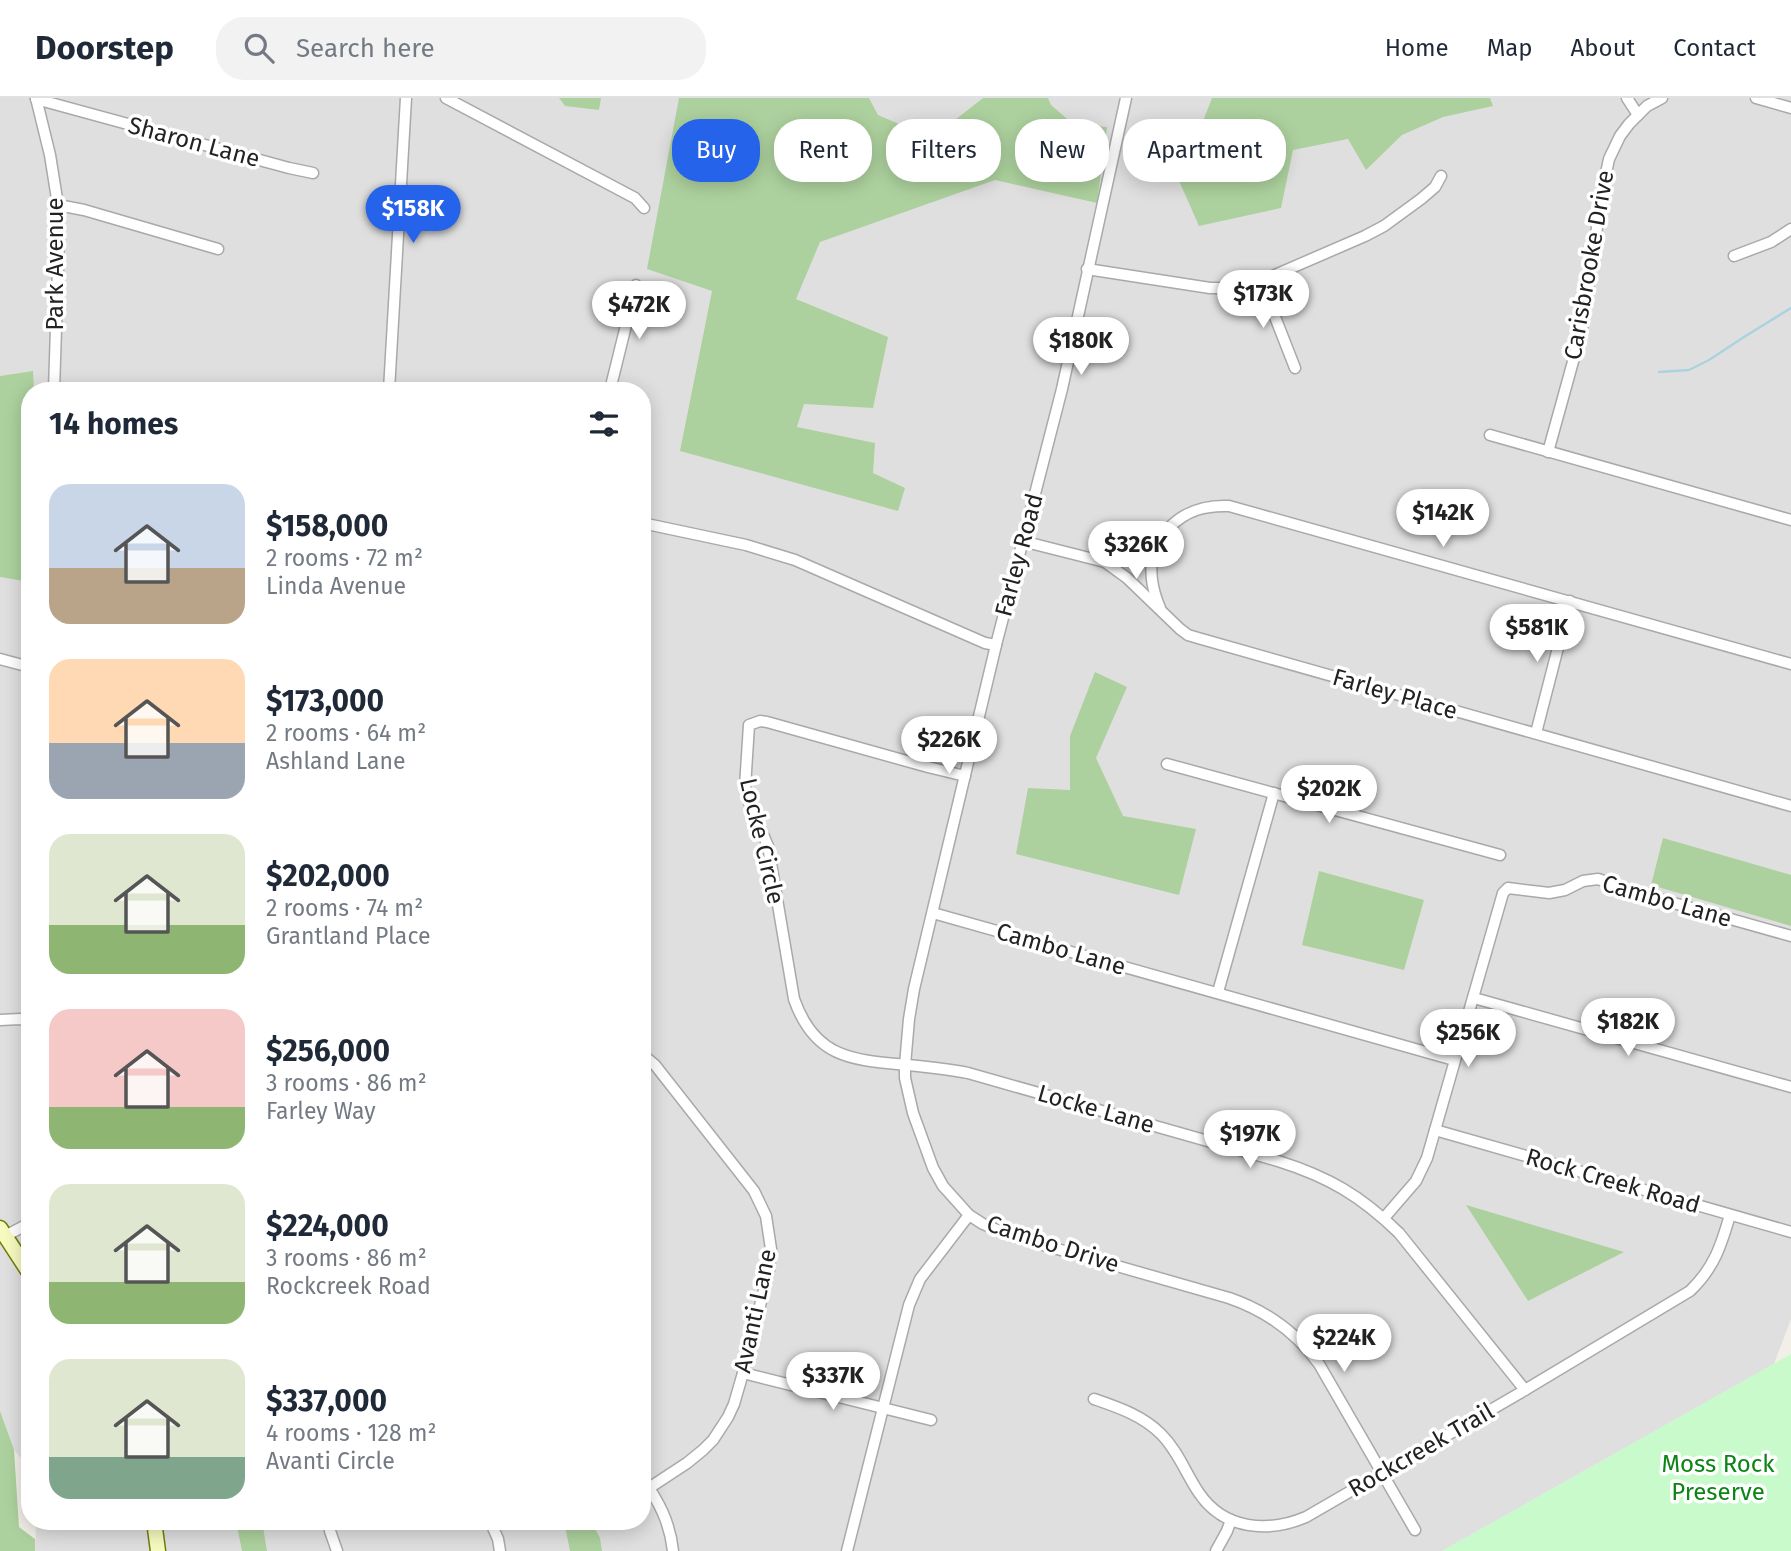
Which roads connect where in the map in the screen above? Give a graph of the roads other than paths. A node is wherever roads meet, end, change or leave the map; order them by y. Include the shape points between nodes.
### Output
1 (36, 98) edge
2 (406, 98) edge
3 (446, 98) edge
4 (1126, 98) edge
5 (1627, 98) edge
6 (1756, 98) edge
7 (1654, 100) edge
8 (1791, 108) edge
9 (1638, 114) junction
10 (313, 173) dead end
11 (1441, 176) dead end
12 (58, 205) junction
13 (644, 208) dead end
14 (1791, 229) edge
15 (218, 249) dead end
16 (1734, 256) dead end
17 (1087, 269) junction
18 (1261, 281) junction
19 (636, 285) dead end
20 (1295, 368) dead end
21 (54, 382) edge
22 (389, 382) edge
23 (612, 382) edge
24 (1490, 435) dead end
25 (1548, 452) junction
26 (1791, 520) edge
27 (651, 525) edge
28 (1023, 541) junction
29 (1154, 546) junction
30 (1105, 562) junction
31 (1570, 601) junction
32 (1162, 612) junction
33 (996, 645) junction
34 (0, 659) edge
35 (1791, 664) edge
36 (21, 665) edge
37 (1536, 733) junction
38 (1167, 764) dead end
39 (965, 775) junction
40 (1274, 793) junction
41 (1791, 806) edge
42 (1500, 855) dead end
43 (933, 913) junction
44 (1791, 936) edge
45 (1219, 992) junction
46 (1474, 998) junction
47 (21, 1019) edge
48 (0, 1020) edge
49 (1454, 1060) junction
50 (651, 1062) edge
51 (905, 1065) junction
52 (1791, 1087) edge
53 (1435, 1130) junction
54 (969, 1215) junction
55 (1730, 1215) junction
56 (1384, 1218) junction
57 (21, 1226) edge
58 (3, 1232) edge
59 (1791, 1232) edge
60 (21, 1260) edge
61 (743, 1373) junction
62 (1525, 1390) junction
63 (1094, 1399) dead end
64 (883, 1408) junction
65 (932, 1420) dead end
66 (1382, 1473) junction
67 (651, 1481) edge
68 (651, 1491) edge
69 (1231, 1520) junction
70 (156, 1530) edge
71 (330, 1530) edge
72 (493, 1530) edge
73 (1415, 1530) dead end
74 (158, 1551) edge
75 (337, 1551) edge
76 (500, 1551) edge
77 (673, 1551) edge
78 (847, 1551) edge
79 (1216, 1551) edge

1 - 10 street, Sharon Lane
1 - 12 street, Park Avenue
2 - 22 street
3 - 13 street via 635,198
4 - 17 street, Farley Road
5 - 9 street
6 - 8 street
7 - 9 street, Carisbrooke Drive
9 - 25 street, Carisbrooke Drive via 1614,146 1605,171 1582,329
11 - 18 street via 1435,187 1384,226
12 - 15 street
12 - 21 street, Park Avenue
14 - 16 street
17 - 18 street via 1210,288
17 - 28 street, Farley Road
18 - 20 street
19 - 23 street
24 - 25 street
25 - 26 street
27 - 33 street, Farley Road via 795,560
28 - 30 street, Farley Place
28 - 33 street, Farley Road
29 - 30 street via 1130,558
29 - 31 street via 1178,519 1202,508 1229,506
29 - 32 street via 1153,591
30 - 32 street, Farley Place
31 - 35 street
31 - 37 street
32 - 37 street, Farley Place via 1188,635
33 - 39 street
34 - 36 street
37 - 41 street, Farley Place
38 - 40 street
39 - 43 street
39 - 51 street, Locke Circle via 767,722 749,725 745,787 768,846 798,1012 810,1031 840,1055
40 - 42 street
40 - 45 street
43 - 45 street, Cambo Lane
43 - 51 street, Cambo Drive via 914,989
44 - 46 street, Cambo Lane via 1598,879 1549,893 1508,888
45 - 49 street, Cambo Lane
46 - 49 street
46 - 52 street
47 - 48 street
49 - 53 street
50 - 61 street, Avanti Lane via 748,1183 766,1216 771,1260
51 - 54 street, Cambo Drive via 908,1096 924,1147 943,1186
51 - 56 street, Locke Lane via 968,1073 1301,1169 1349,1191
53 - 55 street, Rock Creek Road
53 - 56 street via 1416,1181
54 - 64 street via 915,1289
54 - 66 street, Cambo Drive via 1012,1236 1249,1304 1266,1313 1310,1351
55 - 59 street, Rock Creek Road
55 - 62 street, Rockcreek Trail via 1713,1263 1690,1292
56 - 62 street, Locke Lane
57 - 58 street
58 - 60 street
61 - 64 street
61 - 67 street, Avanti Lane via 731,1410 713,1440 687,1463
62 - 66 street, Rockcreek Trail
63 - 69 street, Rockcreek Trail via 1153,1427 1173,1448 1207,1503
64 - 65 street
64 - 78 street
66 - 69 street, Rockcreek Trail via 1291,1523 1262,1527
66 - 73 street, Cambo Drive
68 - 77 street via 669,1526
69 - 79 street
70 - 74 street
71 - 75 street
72 - 76 street

